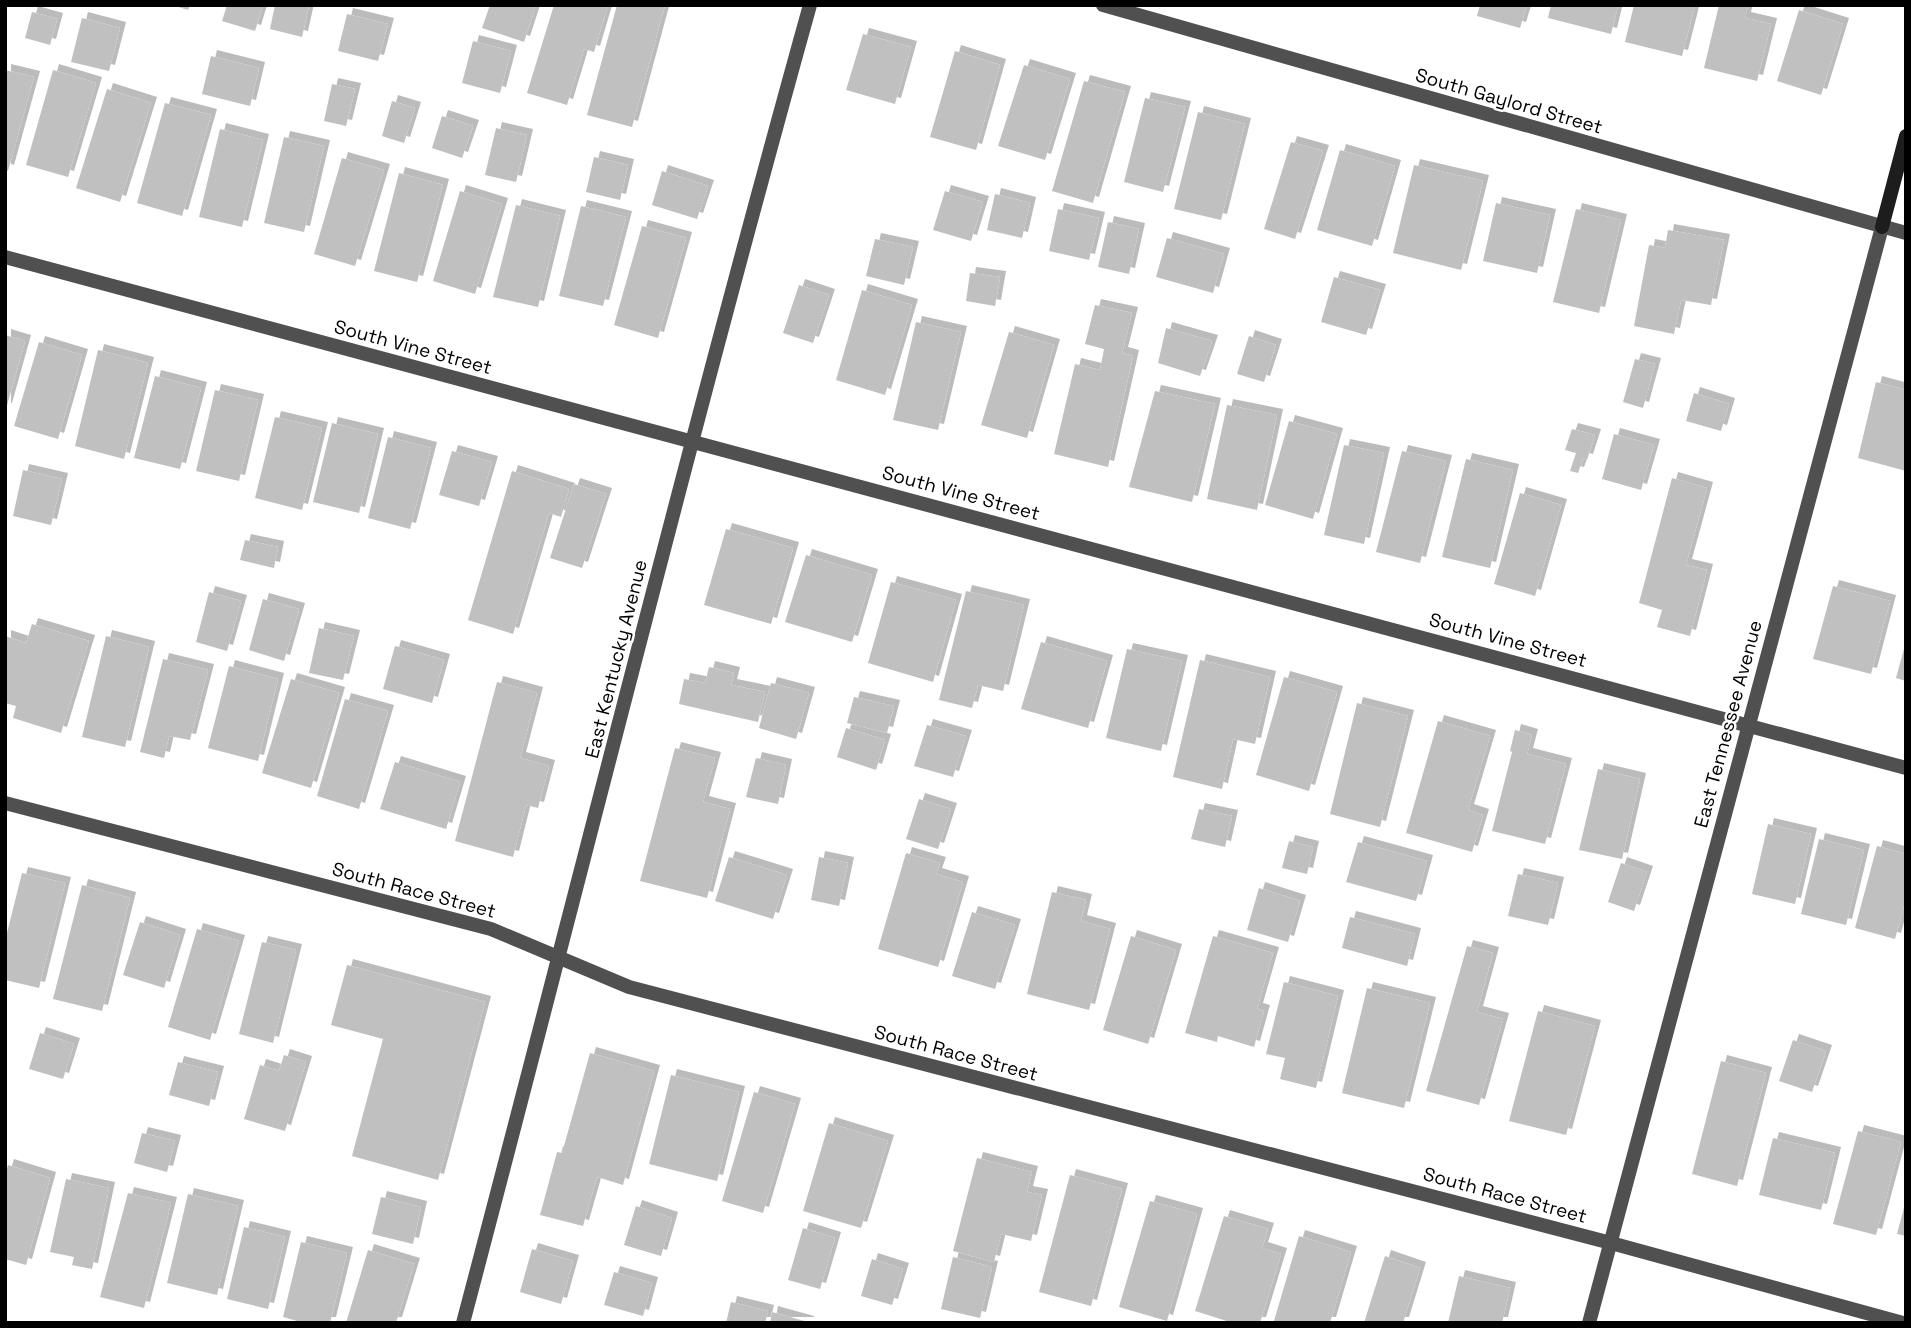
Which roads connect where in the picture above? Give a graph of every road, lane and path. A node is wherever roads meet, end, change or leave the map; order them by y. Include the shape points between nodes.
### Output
1 (810, 5) edge
2 (1103, 5) edge
3 (1906, 136) edge
4 (1882, 227) junction
5 (1906, 233) edge
6 (5, 257) edge
7 (692, 441) junction
8 (1747, 724) junction
9 (1906, 768) edge
10 (5, 803) edge
11 (560, 958) junction
12 (1611, 1243) junction
13 (463, 1323) edge
14 (1589, 1323) edge
15 (1903, 1323) edge

1 - 7 street, East Kentucky Avenue
2 - 4 street, South Gaylord Street
3 - 4 street, East Tennessee Avenue
4 - 5 street, South Gaylord Street
4 - 8 street, East Tennessee Avenue
6 - 7 street, South Vine Street
7 - 8 street, South Vine Street
7 - 11 street, East Kentucky Avenue
8 - 9 street, South Vine Street
8 - 12 street, East Tennessee Avenue
10 - 11 street, South Race Street via 491,929
11 - 12 street, South Race Street via 629,987
11 - 13 street, East Kentucky Avenue
12 - 14 street, East Tennessee Avenue
12 - 15 street, South Race Street

